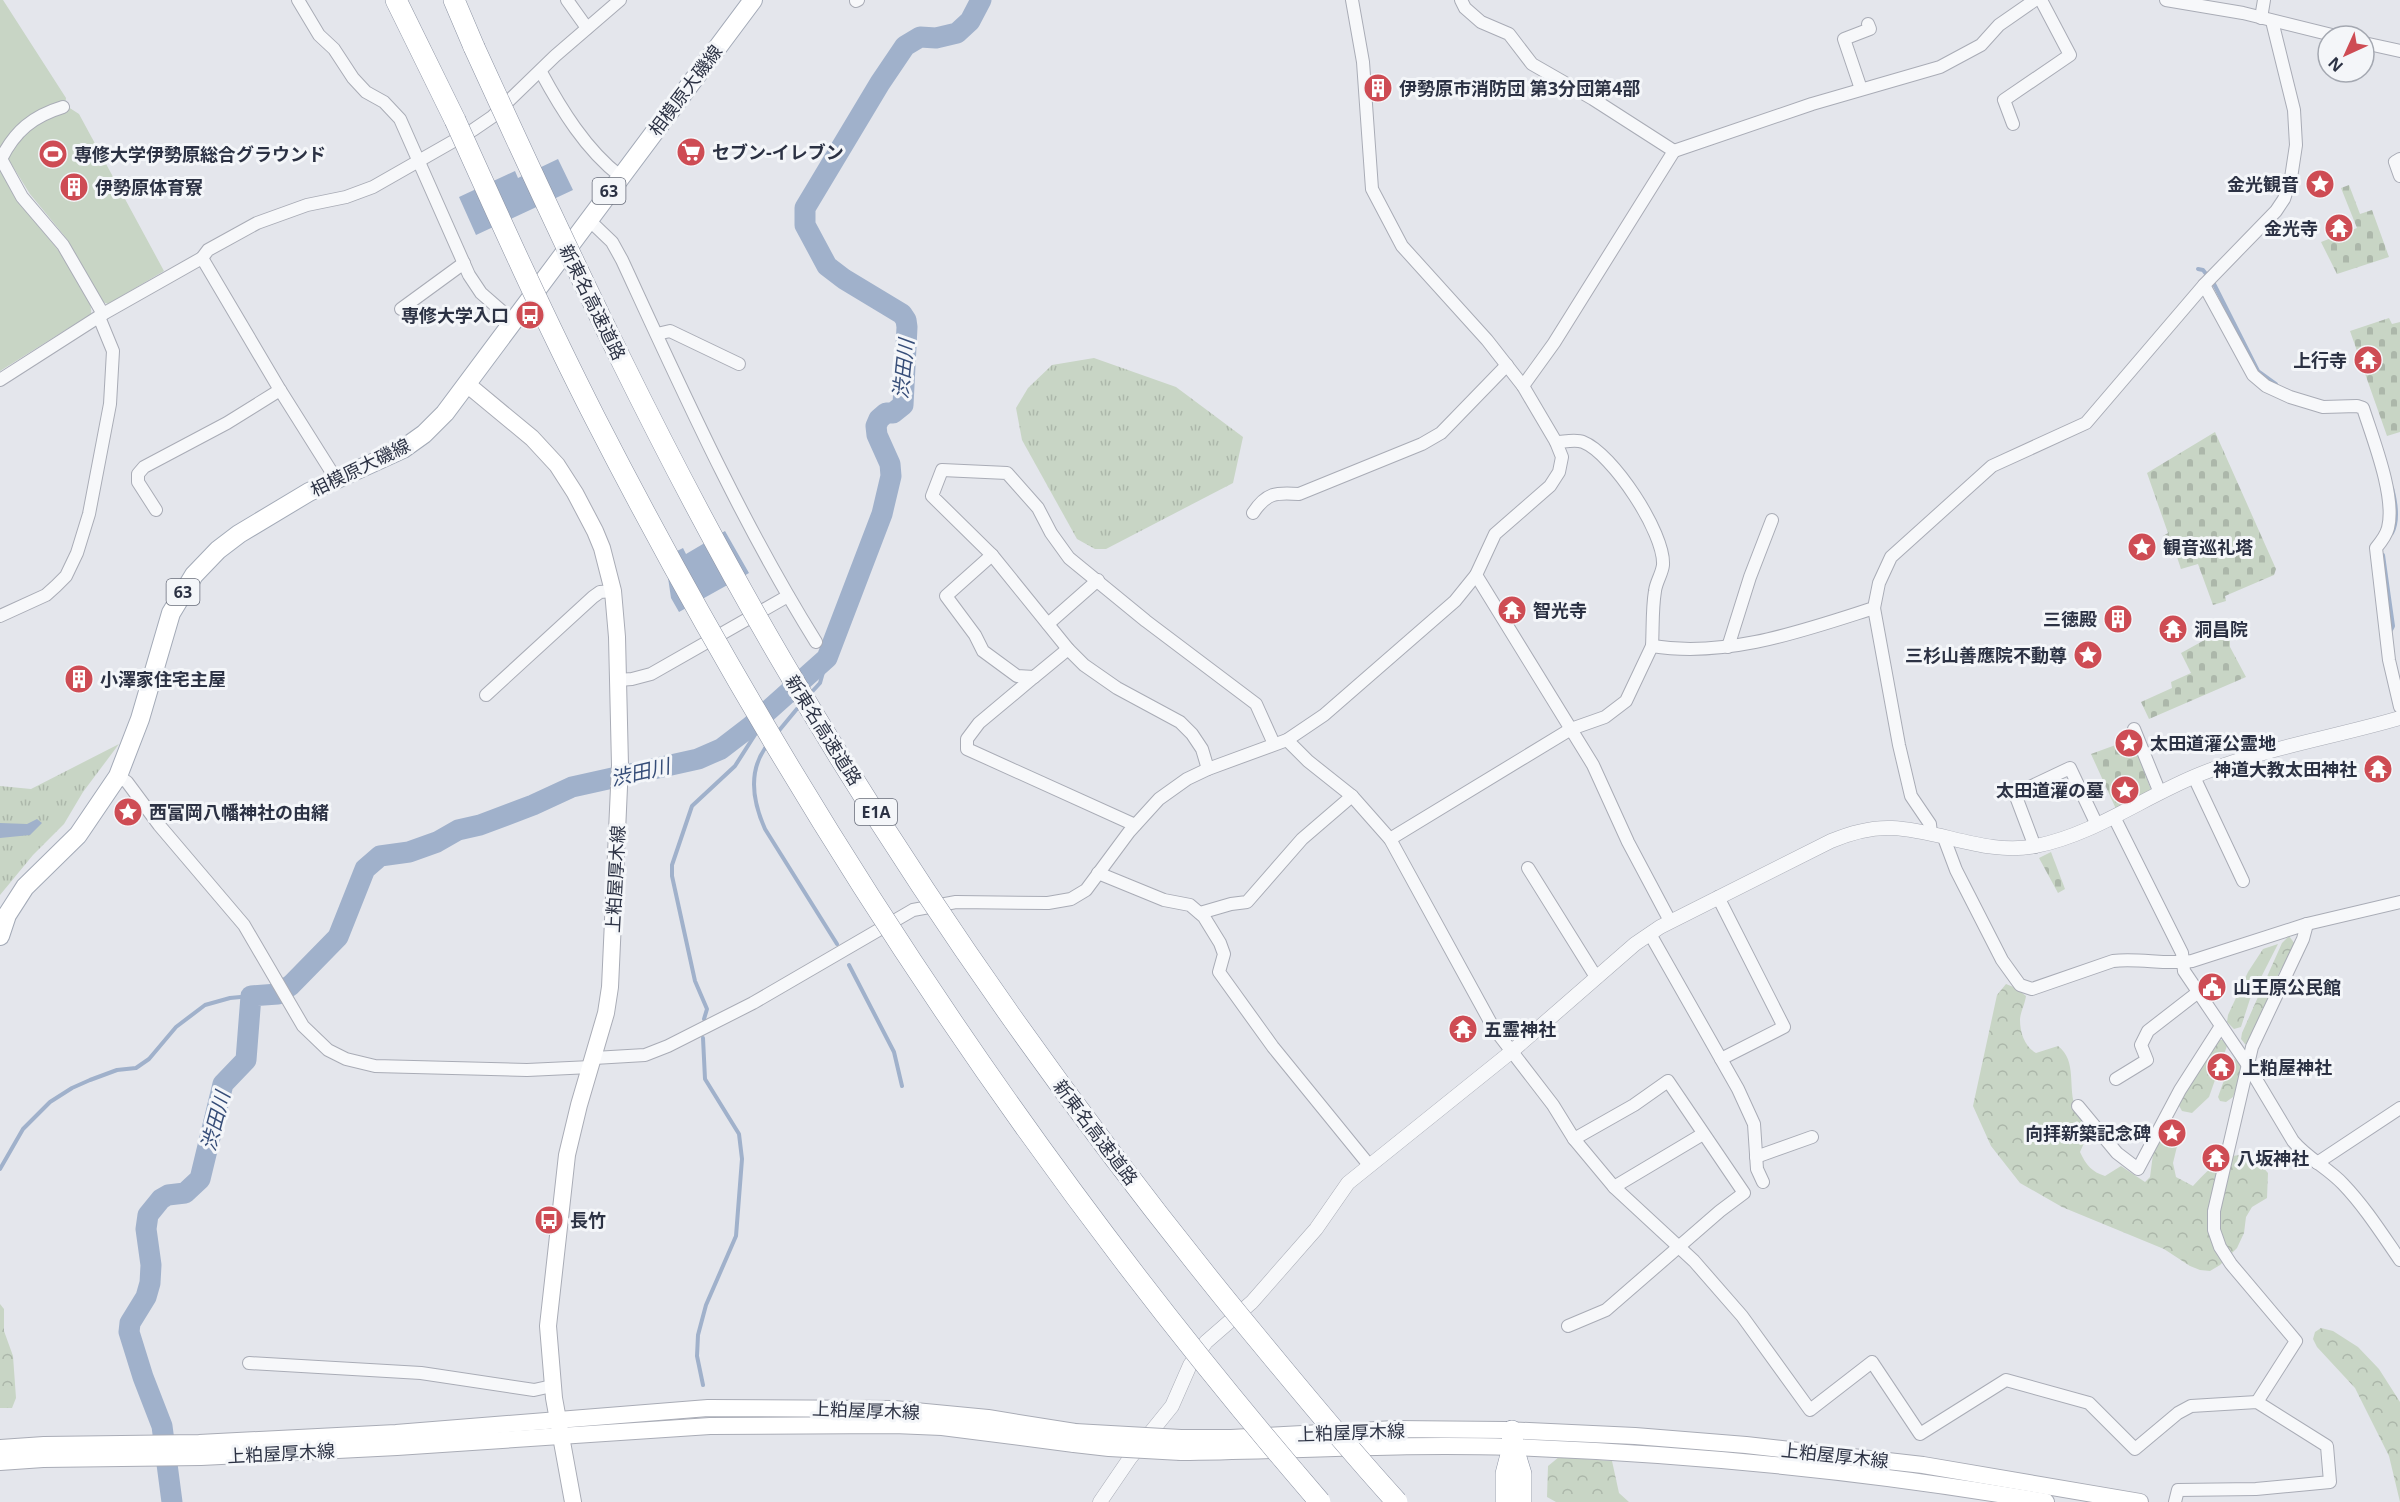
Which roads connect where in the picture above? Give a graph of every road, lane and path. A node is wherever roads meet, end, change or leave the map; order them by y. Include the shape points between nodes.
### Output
1 (298, 0) edge
2 (396, 0) edge
3 (407, 0) edge
4 (454, 0) edge
5 (461, 0) edge
6 (567, 0) edge
7 (620, 0) edge
8 (753, 0) edge
9 (1352, 0) edge
10 (1461, 0) edge
11 (2035, 0) edge
12 (2042, 0) edge
13 (2166, 0) edge
14 (2264, 0) edge
15 (2266, 20) junction
16 (587, 28) junction
17 (1870, 29) dead end
18 (2316, 31) edge
19 (477, 46) junction
20 (2376, 46) edge
21 (2400, 51) edge
22 (431, 65) junction
23 (541, 72) junction
24 (1861, 89) junction
25 (63, 107) dead end
26 (2013, 124) dead end
27 (1674, 152) junction
28 (1, 158) edge
29 (2400, 159) edge
30 (419, 161) junction
31 (620, 176) junction
32 (2400, 176) edge
33 (588, 219) junction
34 (202, 258) junction
35 (464, 263) junction
36 (2208, 280) junction
37 (404, 303) dead end
38 (101, 316) junction
39 (513, 321) junction
40 (657, 334) junction
41 (739, 364) dead end
42 (1507, 365) junction
43 (0, 380) edge
44 (468, 385) junction
45 (1523, 386) junction
46 (280, 390) junction
47 (1556, 442) junction
48 (336, 479) junction
49 (156, 510) dead end
50 (1253, 513) dead end
51 (1772, 520) dead end
52 (992, 555) junction
53 (1476, 575) junction
54 (1098, 580) junction
55 (613, 591) junction
56 (788, 596) junction
57 (1874, 608) junction
58 (0, 616) edge
59 (1048, 624) junction
60 (816, 642) dead end
61 (1652, 646) junction
62 (1728, 647) junction
63 (1068, 649) junction
64 (1034, 677) junction
65 (618, 680) junction
66 (486, 695) dead end
67 (2400, 707) edge
68 (2400, 718) edge
69 (1571, 729) junction
70 (2134, 729) dead end
71 (1287, 740) junction
72 (1274, 744) junction
73 (1208, 769) junction
74 (118, 776) junction
75 (2194, 777) junction
76 (2160, 793) junction
77 (1352, 796) junction
78 (2114, 817) junction
79 (1135, 825) junction
80 (2097, 825) junction
81 (1937, 836) junction
82 (1390, 839) junction
83 (2035, 847) junction
84 (1527, 868) dead end
85 (1098, 873) junction
86 (2243, 881) dead end
87 (1718, 897) junction
88 (2400, 902) edge
89 (1200, 913) junction
90 (1671, 921) junction
91 (2307, 924) junction
92 (1650, 934) junction
93 (0, 936) edge
94 (2183, 962) junction
95 (1596, 977) junction
96 (2197, 993) junction
97 (2221, 1026) junction
98 (1511, 1052) junction
99 (1721, 1059) junction
100 (592, 1062) junction
101 (2247, 1064) junction
102 (2116, 1079) dead end
103 (2078, 1106) dead end
104 (2400, 1108) edge
105 (1703, 1134) junction
106 (1812, 1137) dead end
107 (1574, 1139) junction
108 (1756, 1157) junction
109 (2317, 1163) junction
110 (1369, 1165) junction
111 (1763, 1182) dead end
112 (1614, 1187) junction
113 (1680, 1247) junction
114 (2400, 1260) edge
115 (1568, 1326) dead end
116 (249, 1364) dead end
117 (552, 1386) junction
118 (2257, 1402) junction
119 (560, 1427) junction
120 (1513, 1439) junction
121 (0, 1448) edge
122 (144, 1451) junction
123 (0, 1462) edge
124 (1514, 1474) junction
125 (2045, 1496) edge
126 (573, 1502) edge
127 (1100, 1502) edge
128 (1320, 1502) edge
129 (1397, 1502) edge
130 (1506, 1502) edge
131 (1521, 1502) edge
132 (2140, 1502) edge
133 (2175, 1502) edge

1 - 30 street via 353,78 400,119
2 - 22 highway
3 - 22 highway
4 - 19 highway
5 - 19 highway
6 - 16 street
7 - 16 street
8 - 31 main road, 相模原大磯線 / 63
9 - 42 street via 1370,127 1372,189 1401,246
10 - 27 street via 1481,22 1509,34 1532,64
11 - 24 street via 2006,18 1971,51 1926,72
12 - 26 street via 2070,55 2004,100
13 - 15 street
14 - 15 street
15 - 18 street
15 - 36 street via 2294,110 2296,145 2291,178 2276,211
16 - 23 street
17 - 24 street via 1841,40
19 - 129 highway, 新東名高速道路 / E1A, bridge via 512,131 627,373 712,537 782,661 923,886 1103,1143 1284,1371
20 - 21 street
22 - 128 highway, E1A, bridge via 522,267 653,529 783,759 857,879 932,995 1091,1217 1169,1320
23 - 30 street via 492,117
23 - 31 street via 559,104 600,158
24 - 27 street
25 - 28 street via 32,120 14,136
27 - 45 street
28 - 38 street via 22,197 63,245
29 - 32 street via 2395,162
30 - 34 street via 346,197 307,205 256,223 208,250
30 - 35 street
31 - 33 main road, 相模原大磯線 / 63
33 - 39 main road, 相模原大磯線 / 63
33 - 40 street via 612,242
34 - 38 street
34 - 46 street
35 - 37 street
35 - 39 street via 481,293
36 - 57 street via 2086,423 1992,466 1891,558 1879,583
36 - 67 street via 2253,375 2266,386 2323,407 2363,408 2391,501 2389,525 2376,548 2389,660
38 - 43 street
38 - 58 street via 113,351 110,404 89,514 77,554 66,576 46,595
39 - 44 main road, 相模原大磯線 / 63
40 - 41 street via 670,331
40 - 56 street via 708,446
42 - 45 street
42 - 50 street via 1441,433 1299,494 1279,492 1261,501
44 - 48 main road, 相模原大磯線 / 63 via 424,434 403,449
44 - 55 main road, 上粕屋厚木線 via 532,438 557,465 595,531
45 - 47 street
46 - 48 street
46 - 49 street via 144,467 138,482
47 - 53 street via 1562,457 1559,472 1550,486 1495,534
47 - 61 street via 1582,441 1603,457 1637,498 1653,525 1663,565 1655,590
48 - 74 main road, 相模原大磯線 / 63 via 239,534 194,575 171,613 140,719
51 - 62 street
52 - 54 street via 933,496 942,470 1007,473 1038,508 1069,558
52 - 59 street
52 - 64 street via 946,596 983,651 1017,676
53 - 69 street
53 - 71 street via 1429,624 1324,715
54 - 59 street
54 - 72 street via 1256,704
55 - 65 main road, 上粕屋厚木線
55 - 66 street via 593,597
56 - 60 street
56 - 65 street via 651,675
57 - 62 street via 1792,635
57 - 81 street via 1911,796
59 - 63 street
61 - 62 street via 1674,650
61 - 69 street via 1626,701 1605,717
63 - 64 street
63 - 73 street via 1100,678 1180,722 1202,749
64 - 79 street via 979,723 967,740 967,749
65 - 100 main road, 上粕屋厚木線 via 620,787 610,987
68 - 75 street via 2249,758
69 - 82 street
69 - 90 street
70 - 76 street
71 - 72 street
71 - 77 street
72 - 73 street
73 - 79 street via 1159,800
74 - 93 main road, 相模原大磯線 / 63 via 78,835 25,887 7,915
74 - 100 street via 244,925 303,1026 328,1050 372,1065 527,1070
75 - 76 street
75 - 86 street
76 - 78 street
77 - 82 street
77 - 89 street via 1302,839 1247,902
78 - 80 street
78 - 94 street
79 - 85 street
80 - 83 street
80 - 83 street via 2070,768 2016,794
81 - 83 street via 2007,849
81 - 87 street via 1891,828 1853,833
81 - 94 street via 2002,960 2020,985 2042,987 2125,960
82 - 98 street via 1493,1027
84 - 95 street
85 - 89 street via 1164,900 1190,904
85 - 100 street via 1086,890 1071,900 957,902 913,910 753,1003 668,1046 645,1055
87 - 90 street
87 - 99 street via 1784,1027
88 - 91 street
89 - 110 street via 1224,954 1219,972 1273,1047
90 - 92 street
91 - 94 street
91 - 101 street
92 - 95 street
92 - 99 street
94 - 96 street
95 - 98 street
96 - 97 street
96 - 102 street via 2148,1031 2141,1045 2147,1060
97 - 101 street
97 - 103 street via 2180,1090 2138,1169 2117,1153
98 - 107 street
98 - 110 street
99 - 108 street via 1754,1124
100 - 117 main road, 上粕屋厚木線 via 567,1155 550,1290
101 - 109 street via 2293,1141
101 - 118 street via 2214,1211 2214,1230 2231,1264 2296,1341
104 - 109 street
105 - 107 street via 1668,1081
105 - 112 street
105 - 113 street via 1744,1193
106 - 108 street
107 - 112 street
108 - 111 street
109 - 114 street via 2355,1197
110 - 127 street via 1340,1193 1316,1229 1252,1302 1206,1342 1190,1365 1172,1406
112 - 113 street
113 - 115 street via 1606,1310
113 - 118 street via 1742,1316 1810,1410 1872,1362 1920,1434 2006,1380 2089,1403 2135,1449 2191,1406
116 - 117 street via 421,1373 534,1390
117 - 119 main road, 上粕屋厚木線
118 - 133 street via 2327,1446 2330,1482 2256,1489 2178,1490
119 - 120 main road, 上粕屋厚木線, bridge via 708,1408 871,1409 965,1416 1075,1438 1181,1445 1231,1438 1395,1429
119 - 122 main road, 上粕屋厚木線 via 396,1433
119 - 126 main road, 上粕屋厚木線
120 - 124 highway
120 - 125 main road, 上粕屋厚木線
121 - 122 main road, 上粕屋厚木線 via 44,1445
122 - 123 main road, 上粕屋厚木線
124 - 130 highway
124 - 131 highway
125 - 132 main road, 上粕屋厚木線

